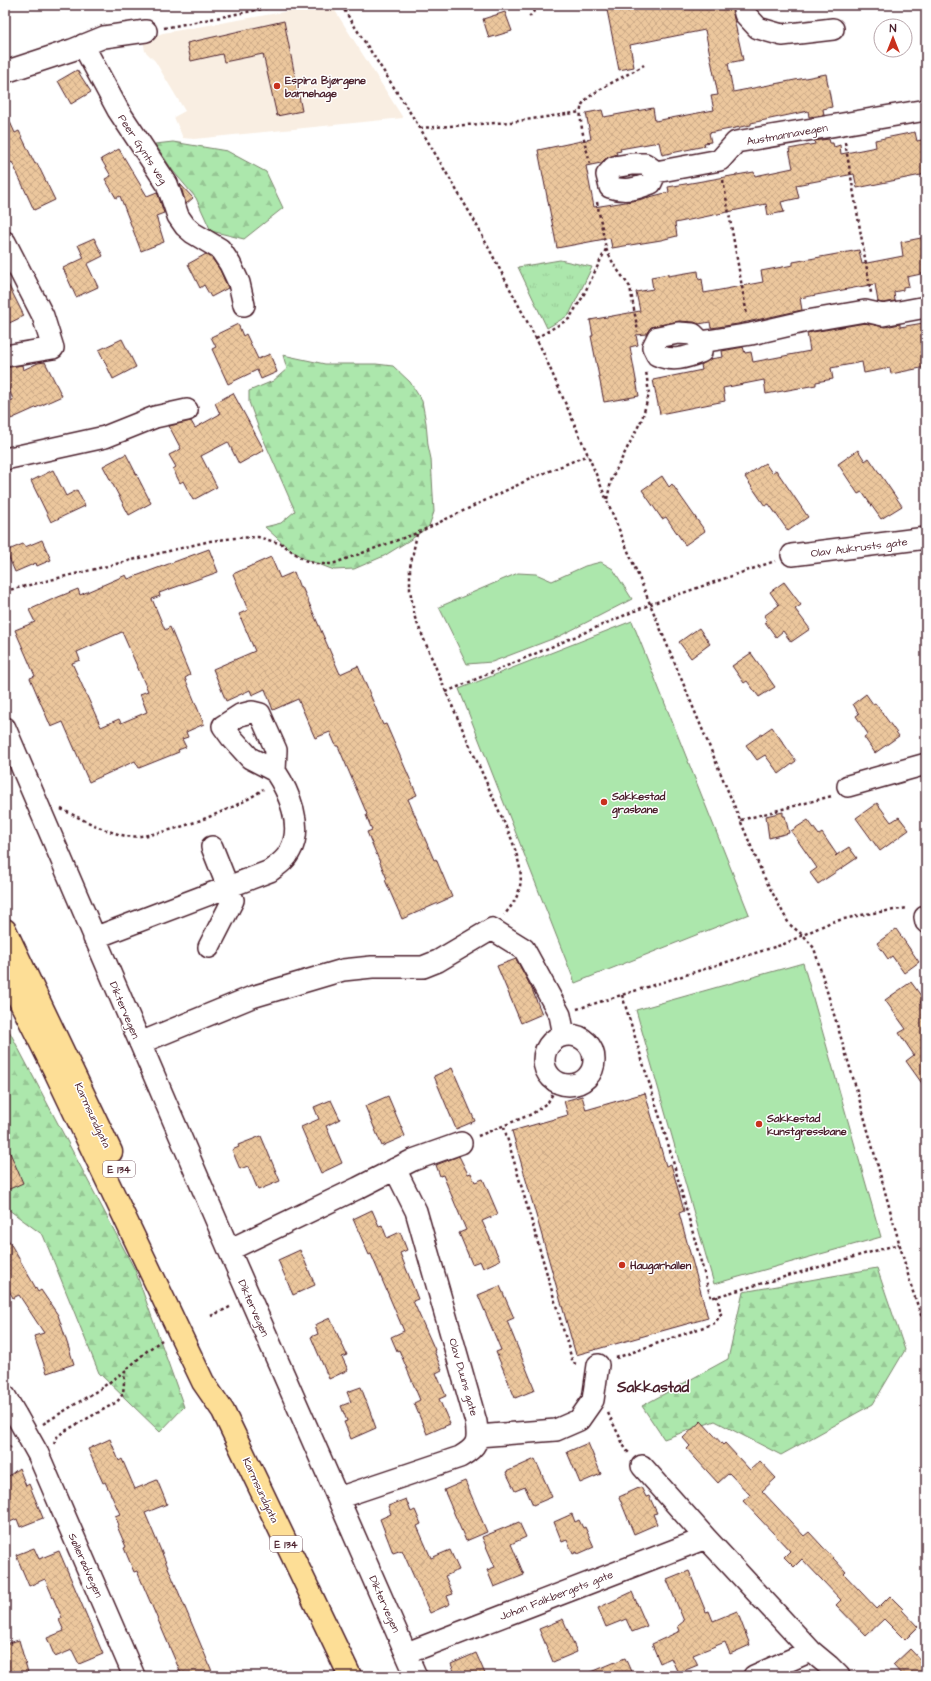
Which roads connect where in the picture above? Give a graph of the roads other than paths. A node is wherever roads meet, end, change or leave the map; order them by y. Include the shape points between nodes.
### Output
1 (743, 5) edge
2 (833, 29) dead end
3 (146, 31) road end
4 (83, 45) junction
5 (5, 72) edge
6 (926, 110) edge
7 (656, 172) dead end
8 (5, 242) edge
9 (244, 305) dead end
10 (926, 307) edge
11 (702, 342) dead end
12 (5, 356) edge
13 (186, 410) dead end
14 (5, 459) edge
15 (926, 538) edge
16 (792, 555) road end
17 (5, 728) edge
18 (926, 764) edge
19 (275, 771) road end
20 (848, 786) road end
21 (212, 847) dead end
22 (228, 886) junction
23 (5, 930) edge
24 (94, 938) junction
25 (209, 947) dead end
26 (5, 971) edge
27 (562, 1025) junction
28 (140, 1043) junction
29 (461, 1143) road end
30 (395, 1169) junction
31 (228, 1250) junction
32 (598, 1365) road end
33 (5, 1396) edge
34 (223, 1411) junction
35 (478, 1436) junction
36 (642, 1466) road end
37 (338, 1498) junction
38 (706, 1538) junction
39 (811, 1651) junction
40 (407, 1653) junction
41 (134, 1676) edge
42 (350, 1676) edge
43 (416, 1676) edge
44 (754, 1676) edge
45 (839, 1676) edge

1 - 2 street via 745,14 758,28 782,35
3 - 4 street via 104,37
4 - 5 street
4 - 9 street, Peer Gynts veg via 118,110 167,184 178,216 193,233 220,249 230,264
6 - 7 street, Austmannavegen via 736,142 720,160
8 - 12 street via 43,316 53,348
10 - 11 street via 882,316 865,311
13 - 14 street via 155,417 106,437
15 - 16 street, Olav Aukrusts gate
17 - 24 street, Diktervegen
18 - 20 street
19 - 22 street via 291,804 295,824 291,851 282,863 270,871
21 - 22 street
22 - 24 street
22 - 25 street via 233,900
23 - 34 highway, Karmsundgata / E 134 via 214,1374
24 - 28 street, Diktervegen
26 - 34 highway, Karmsundgata / E 134 via 54,1067 203,1382
27 - 27 street via 590,1046 595,1060 591,1074 580,1084 566,1086 552,1081 544,1068 543,1054
27 - 28 street via 524,949 492,929 423,967 343,970 252,997
28 - 31 street, Diktervegen
29 - 30 street
30 - 31 street
30 - 35 street, Olav Duuns gate via 416,1211
31 - 37 street, Diktervegen
32 - 35 street via 593,1400 579,1420 556,1430
33 - 41 street, Søllerødvegen, bridge via 40,1460
34 - 42 highway, Karmsundgata / E 134
35 - 37 street via 473,1449 460,1457
36 - 38 street
37 - 40 street, Diktervegen
38 - 39 street
38 - 40 street, Johan Falkbergets gate
39 - 44 street
39 - 45 street
40 - 43 street, Diktervegen

